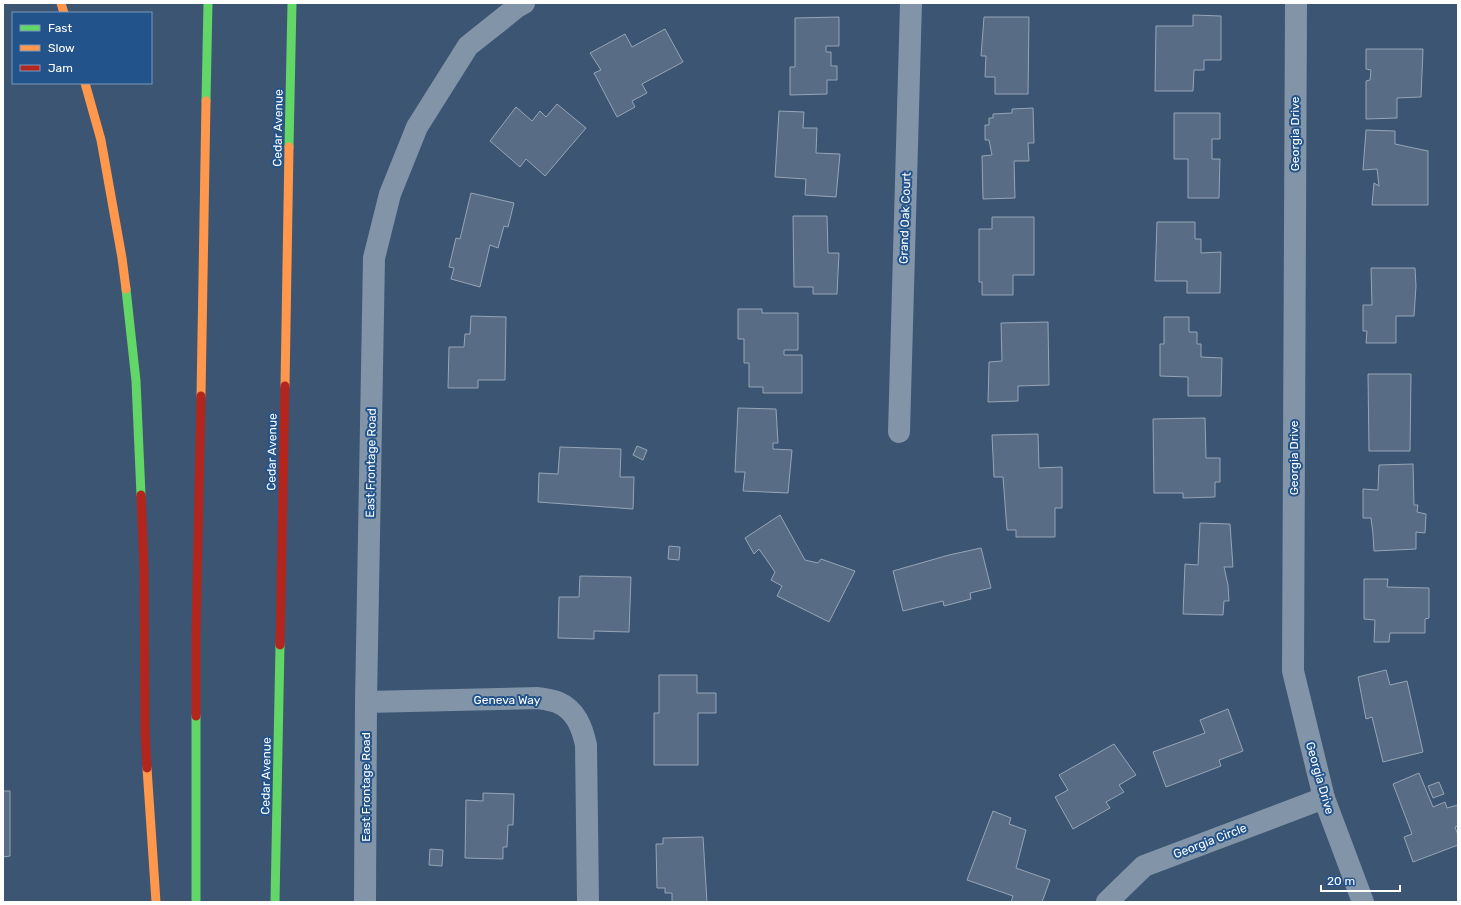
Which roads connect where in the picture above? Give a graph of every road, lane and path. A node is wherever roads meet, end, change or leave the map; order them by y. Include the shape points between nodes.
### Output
1 (208, 3) edge
2 (292, 3) edge
3 (524, 3) edge
4 (911, 3) edge
5 (1296, 3) edge
6 (85, 84) edge
7 (899, 432) dead end
8 (366, 702) junction
9 (1324, 798) junction
10 (156, 902) edge
11 (196, 902) edge
12 (275, 902) edge
13 (365, 902) edge
14 (588, 902) edge
15 (1107, 902) edge
16 (1363, 902) edge

1 - 11 highway via 196,633
2 - 12 highway, Cedar Avenue
3 - 8 street, East Frontage Road via 468,46 417,127 390,194 374,258
4 - 7 street, Grand Oak Court
5 - 9 street, Georgia Drive via 1293,671
6 - 10 highway via 101,140 119,242 136,381 144,567 145,732
8 - 13 street, East Frontage Road
8 - 14 street, Geneva Way via 538,698 557,702 572,712 582,728 586,745
9 - 15 street, Georgia Circle via 1144,866
9 - 16 street, Georgia Drive

